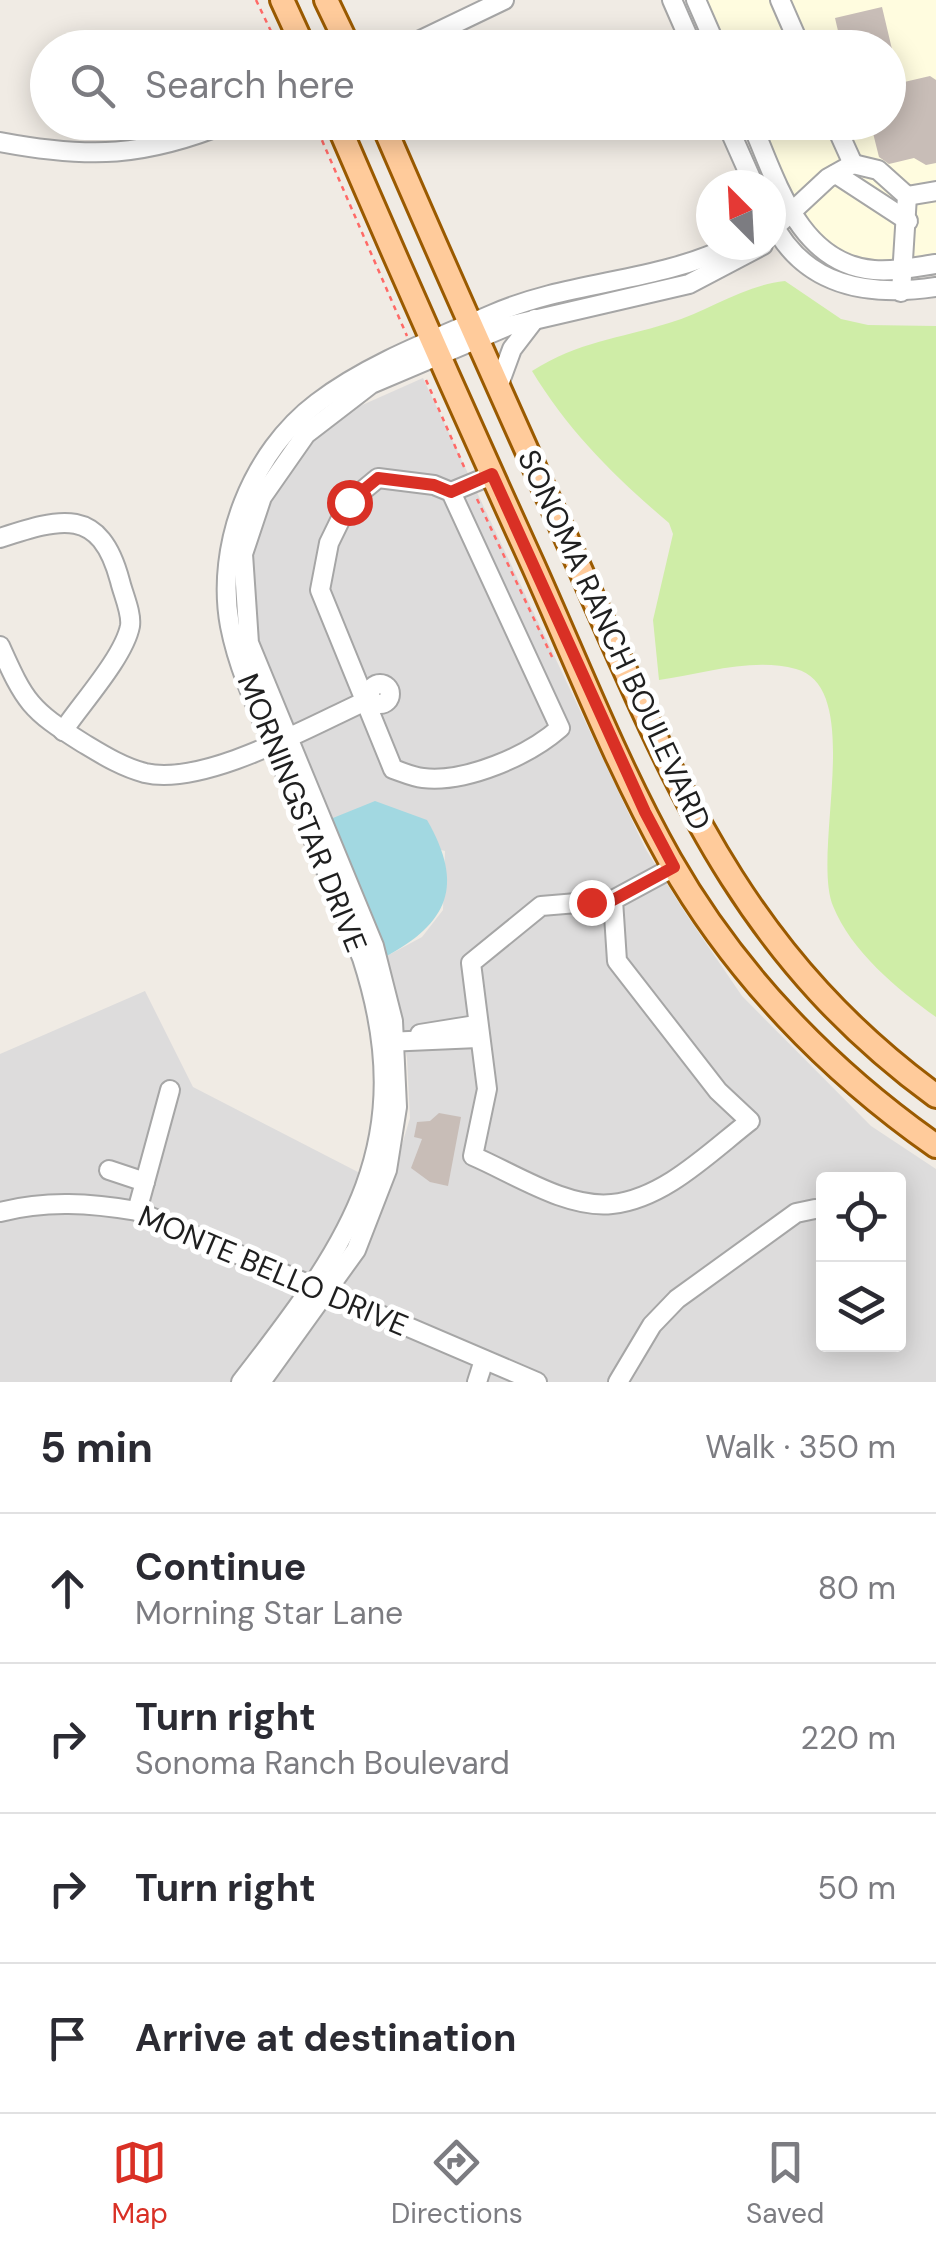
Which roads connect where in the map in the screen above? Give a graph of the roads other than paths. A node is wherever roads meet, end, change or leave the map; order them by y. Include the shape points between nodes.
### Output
1 (282, 0) edge
2 (326, 0) edge
3 (504, 0) edge
4 (672, 0) edge
5 (696, 0) edge
6 (780, 0) edge
7 (296, 30) edge
8 (340, 30) edge
9 (442, 30) edge
10 (685, 30) edge
11 (710, 30) edge
12 (793, 30) edge
13 (181, 140) edge
14 (345, 140) edge
15 (390, 140) edge
16 (734, 140) edge
17 (759, 140) edge
18 (838, 140) edge
19 (0, 142) edge
20 (844, 169) junction
21 (747, 170) edge
22 (936, 191) edge
23 (907, 196) junction
24 (793, 214) junction
25 (786, 218) edge
26 (908, 222) junction
27 (786, 245) edge
28 (700, 260) edge
29 (735, 260) edge
30 (936, 264) edge
31 (902, 268) junction
32 (936, 287) edge
33 (901, 292) junction
34 (584, 296) junction
35 (535, 320) junction
36 (472, 332) junction
37 (434, 348) junction
38 (498, 388) junction
39 (492, 474) junction
40 (451, 492) junction
41 (0, 538) edge
42 (0, 646) edge
43 (366, 700) junction
44 (63, 731) junction
45 (278, 739) junction
46 (710, 847) junction
47 (674, 867) junction
48 (613, 905) junction
49 (477, 1031) junction
50 (388, 1042) junction
51 (170, 1090) dead end
52 (936, 1096) edge
53 (936, 1146) edge
54 (109, 1170) dead end
55 (145, 1182) junction
56 (815, 1209) dead end
57 (138, 1211) junction
58 (0, 1212) edge
59 (322, 1290) junction
60 (484, 1360) junction
61 (241, 1382) edge
62 (261, 1382) edge
63 (477, 1382) edge
64 (537, 1382) edge
65 (618, 1382) edge

1 - 7 main road
2 - 8 main road
3 - 9 street
4 - 10 street
5 - 11 street
6 - 12 street
13 - 19 street via 115,155
14 - 37 main road, SONOMA RANCH BOULEVARD
15 - 36 main road, SONOMA RANCH BOULEVARD
16 - 21 street
17 - 24 street
18 - 20 street
20 - 23 street via 878,170
20 - 24 street
20 - 26 street
22 - 23 street
23 - 26 street
24 - 25 street
24 - 31 street via 837,258 868,270
26 - 31 street
27 - 33 street via 826,278 866,292
28 - 34 street
29 - 34 street via 690,284
30 - 31 street
31 - 33 street
32 - 33 street
34 - 35 street
34 - 36 street via 534,300
35 - 36 street
35 - 38 street via 512,350
36 - 37 street, MORNINGSTAR DRIVE
36 - 38 main road, SONOMA RANCH BOULEVARD
37 - 39 main road, SONOMA RANCH BOULEVARD
37 - 45 street, MORNINGSTAR DRIVE via 355,378 314,405 275,446 243,504 229,562 230,623 244,677
38 - 46 main road, SONOMA RANCH BOULEVARD
39 - 40 street
39 - 47 main road, SONOMA RANCH BOULEVARD
40 - 43 street via 378,478 349,502 329,543 320,590
40 - 43 street via 560,728 542,743 474,772 424,779 393,769
41 - 44 street via 52,521 78,523 103,537 114,562 131,622
42 - 44 street via 24,701
43 - 45 street
44 - 45 street via 112,762 148,774 186,773
45 - 50 street, MORNINGSTAR DRIVE
46 - 47 main road
46 - 52 main road, SONOMA RANCH BOULEVARD via 814,988
47 - 48 street
47 - 53 main road, SONOMA RANCH BOULEVARD via 730,950 794,1025 856,1085
48 - 49 street via 540,906 471,964
48 - 49 street via 616,961 750,1122 667,1184 613,1204 590,1202 473,1156 487,1089
49 - 50 street
50 - 59 street, MORNINGSTAR DRIVE via 372,1166
51 - 55 street
54 - 55 street
55 - 57 street
56 - 65 street via 796,1214 677,1299
57 - 58 street, MONTE BELLO DRIVE via 91,1203
57 - 59 street, MONTE BELLO DRIVE
59 - 60 street, MONTE BELLO DRIVE
59 - 61 street, MORNINGSTAR DRIVE
59 - 62 street, MORNINGSTAR DRIVE
60 - 63 street
60 - 64 street, MONTE BELLO DRIVE

